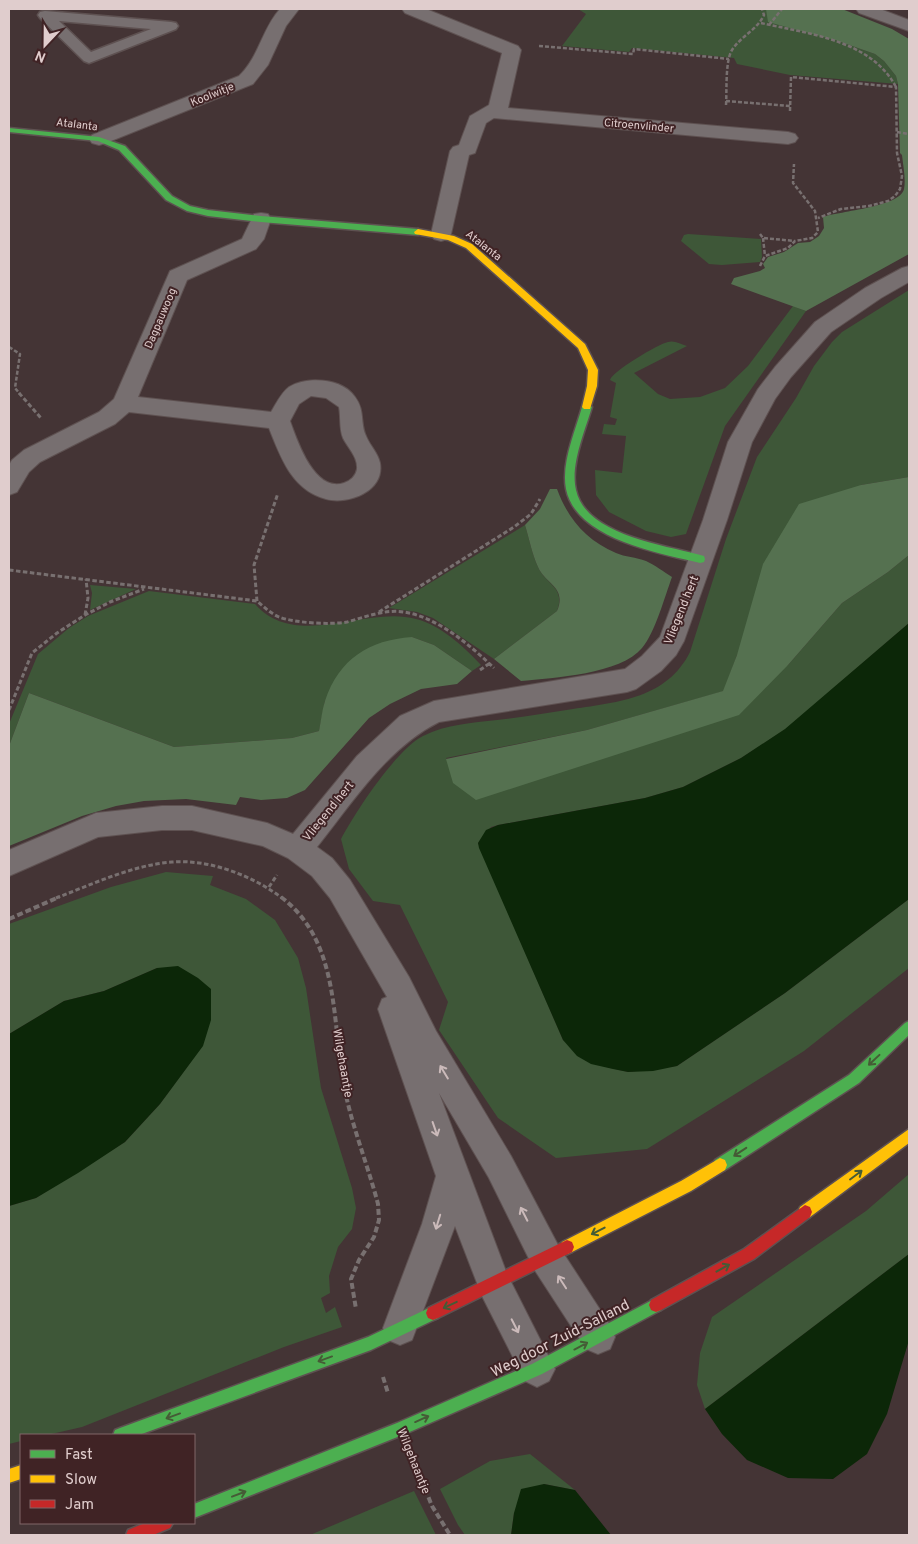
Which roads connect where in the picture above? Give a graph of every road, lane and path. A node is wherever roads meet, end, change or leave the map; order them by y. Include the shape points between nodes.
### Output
1 (290, 9) edge
2 (411, 9) edge
3 (762, 9) edge
4 (782, 9) edge
5 (865, 9) edge
6 (46, 12) edge
7 (761, 23) junction
8 (769, 25) junction
9 (909, 26) edge
10 (512, 50) junction
11 (729, 59) junction
12 (896, 87) junction
13 (726, 101) junction
14 (790, 106) junction
15 (490, 112) junction
16 (9, 130) edge
17 (724, 132) junction
18 (897, 132) junction
19 (909, 134) edge
20 (788, 138) junction
21 (99, 139) junction
22 (818, 218) junction
23 (261, 220) junction
24 (441, 234) junction
25 (760, 234) dead end
26 (763, 238) junction
27 (795, 241) junction
28 (765, 256) junction
29 (760, 266) dead end
30 (909, 273) edge
31 (9, 347) edge
32 (124, 403) junction
33 (278, 421) junction
34 (62, 441) junction
35 (20, 455) edge
36 (296, 463) junction
37 (570, 482) junction
38 (9, 486) edge
39 (700, 559) junction
40 (9, 570) edge
41 (86, 579) junction
42 (146, 588) junction
43 (256, 601) junction
44 (378, 612) junction
45 (85, 615) junction
46 (522, 698) junction
47 (9, 710) edge
48 (298, 849) junction
49 (9, 863) edge
50 (9, 919) edge
51 (367, 934) junction
52 (909, 1026) edge
53 (909, 1135) edge
54 (452, 1176) junction
55 (546, 1257) junction
56 (494, 1284) junction
57 (400, 1328) junction
58 (598, 1337) junction
59 (371, 1342) junction
60 (537, 1369) junction
61 (400, 1429) junction
62 (123, 1434) edge
63 (195, 1511) edge
64 (162, 1524) edge
65 (133, 1535) edge
66 (450, 1535) edge

1 - 21 street, Koolwitje via 274,28 254,74 246,80
2 - 10 street
3 - 7 path
4 - 8 path
5 - 9 street
6 - 6 lane via 89,58 171,26 113,21
7 - 8 path
7 - 11 path via 732,48
8 - 12 path via 823,38 870,56 884,66
10 - 11 path via 524,50 529,45 633,54 634,49
10 - 15 street via 498,108
11 - 13 path
12 - 14 path via 791,77
12 - 18 path
13 - 14 path
13 - 17 path
14 - 20 path
15 - 17 street, Citroenvlinder
15 - 24 street via 477,120 468,149 460,151
16 - 21 main road, Atalanta
17 - 20 street, Citroenvlinder
18 - 19 path
18 - 22 path via 902,176 898,194 889,201 840,209
20 - 22 path via 788,159 794,164 793,183
21 - 23 main road, Atalanta via 122,148 178,204 208,213
22 - 27 path via 818,232 812,238
23 - 24 main road, Atalanta
23 - 32 street, Dagpauwoog via 249,244 178,276
24 - 37 main road, Atalanta via 469,246 582,346 593,370 592,386
25 - 26 path
26 - 27 path
26 - 28 path
27 - 28 path via 788,248
28 - 29 path
30 - 39 street, Vliegend hert via 823,327 772,387 740,442
31 - 34 path via 20,354 15,388
32 - 33 street
32 - 34 street, Dagpauwoog via 107,418
33 - 36 street
33 - 36 street via 298,392 324,389 338,394 351,408 352,432 368,462 369,471 352,491 338,493 317,489
34 - 35 street, Dagpauwoog
35 - 38 street, Dagpauwoog via 20,466
36 - 43 path via 280,488 254,565
37 - 39 main road via 572,494 585,515 603,528
37 - 44 path via 554,482 548,486 531,514 514,527
39 - 46 street, Vliegend hert via 671,641 646,670 627,681
40 - 41 path
41 - 42 path
41 - 45 path via 88,598
42 - 43 path
42 - 45 path
43 - 44 path via 277,618 295,621 342,623
44 - 46 path via 404,612 438,626 490,663
45 - 47 path via 32,653
46 - 48 street, Vliegend hert via 434,712 410,724 367,764
48 - 49 street via 267,835 225,824 192,818 162,818 96,825
48 - 51 street via 322,867 340,889
50 - 59 path, Wilgehaantje via 127,872 170,862 226,870 269,887 286,899 314,936 327,968 345,1090 378,1204 379,1220 374,1237 350,1279 358,1314
51 -> 54 street
55 -> 51 street via 500,1167 425,1041
52 -> 55 main road via 854,1079 686,1186
58 -> 53 main road, Weg door Zuid-Salland via 749,1254
54 - 56 street
54 -> 57 street
55 - 56 main road
58 -> 55 street
56 -> 57 main road
56 -> 60 street
57 - 59 main road
60 -> 58 main road, Weg door Zuid-Salland
59 - 61 path, Wilgehaantje
59 -> 62 main road
61 -> 60 main road, Weg door Zuid-Salland
63 -> 61 main road, Weg door Zuid-Salland
61 - 66 path, Wilgehaantje via 432,1506
64 - 65 main road

